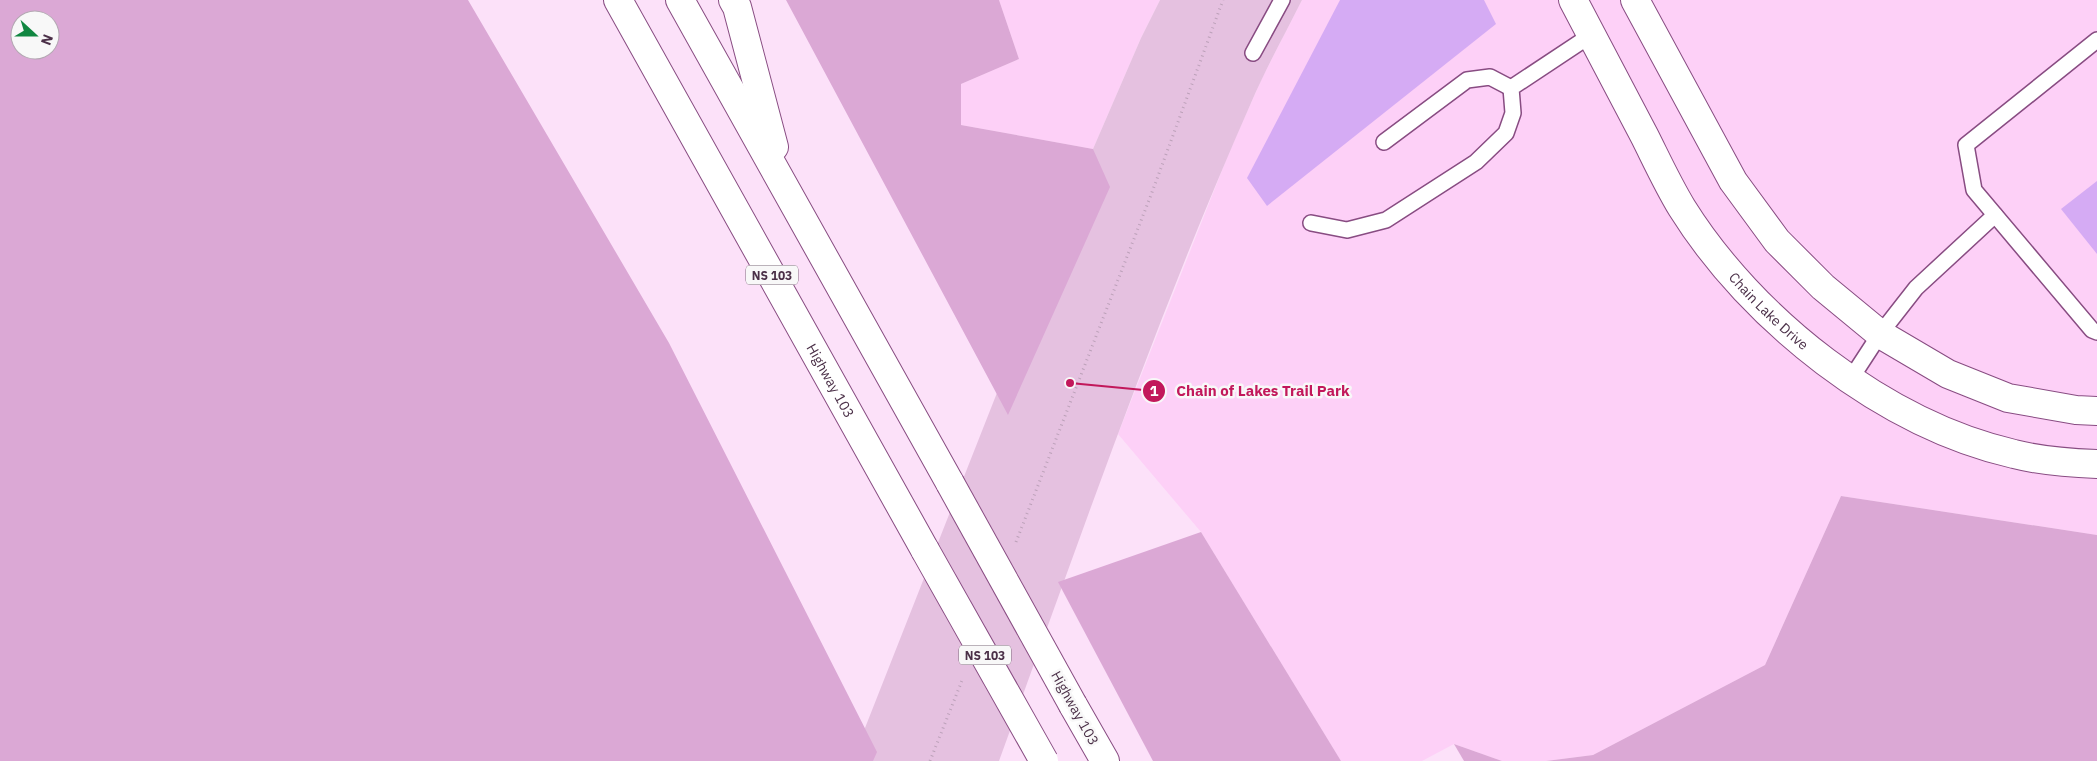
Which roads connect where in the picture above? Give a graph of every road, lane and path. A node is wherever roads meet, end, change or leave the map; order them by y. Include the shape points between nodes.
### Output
1 (618, 0) edge
2 (680, 0) edge
3 (733, 0) edge
4 (1224, 0) edge
5 (1282, 0) edge
6 (1573, 0) edge
7 (1635, 0) edge
8 (1591, 35) junction
9 (2097, 40) edge
10 (1253, 53) dead end
11 (1511, 88) junction
12 (1384, 142) dead end
13 (785, 187) junction
14 (1995, 215) junction
15 (1311, 223) dead end
16 (2097, 332) edge
17 (1880, 334) junction
18 (1850, 380) junction
19 (2097, 412) edge
20 (2097, 464) edge
21 (1014, 548) dead end
22 (963, 678) dead end
23 (930, 761) edge
24 (1044, 761) edge
25 (1105, 761) edge

1 - 24 main road, Highway 103 / NS 103, bridge
2 - 13 main road, Highway 103
3 - 13 main road
4 - 21 path
5 - 10 lane
6 - 8 main road, Chain Lake Drive
7 - 17 main road via 1744,196 1784,248 1822,287
8 - 11 lane
8 - 18 main road, Chain Lake Drive via 1681,207 1714,254 1758,304
9 - 14 lane via 1966,145 1974,190
11 - 12 lane via 1490,77 1467,80
11 - 15 lane via 1513,112 1506,133 1476,162 1386,220 1348,230
13 - 25 main road, Highway 103, bridge
14 - 16 lane
14 - 17 lane via 1916,288
17 - 18 lane
17 - 19 main road via 1948,374 2008,398
18 - 20 main road, Chain Lake Drive via 1954,435 2014,454
22 - 23 path

